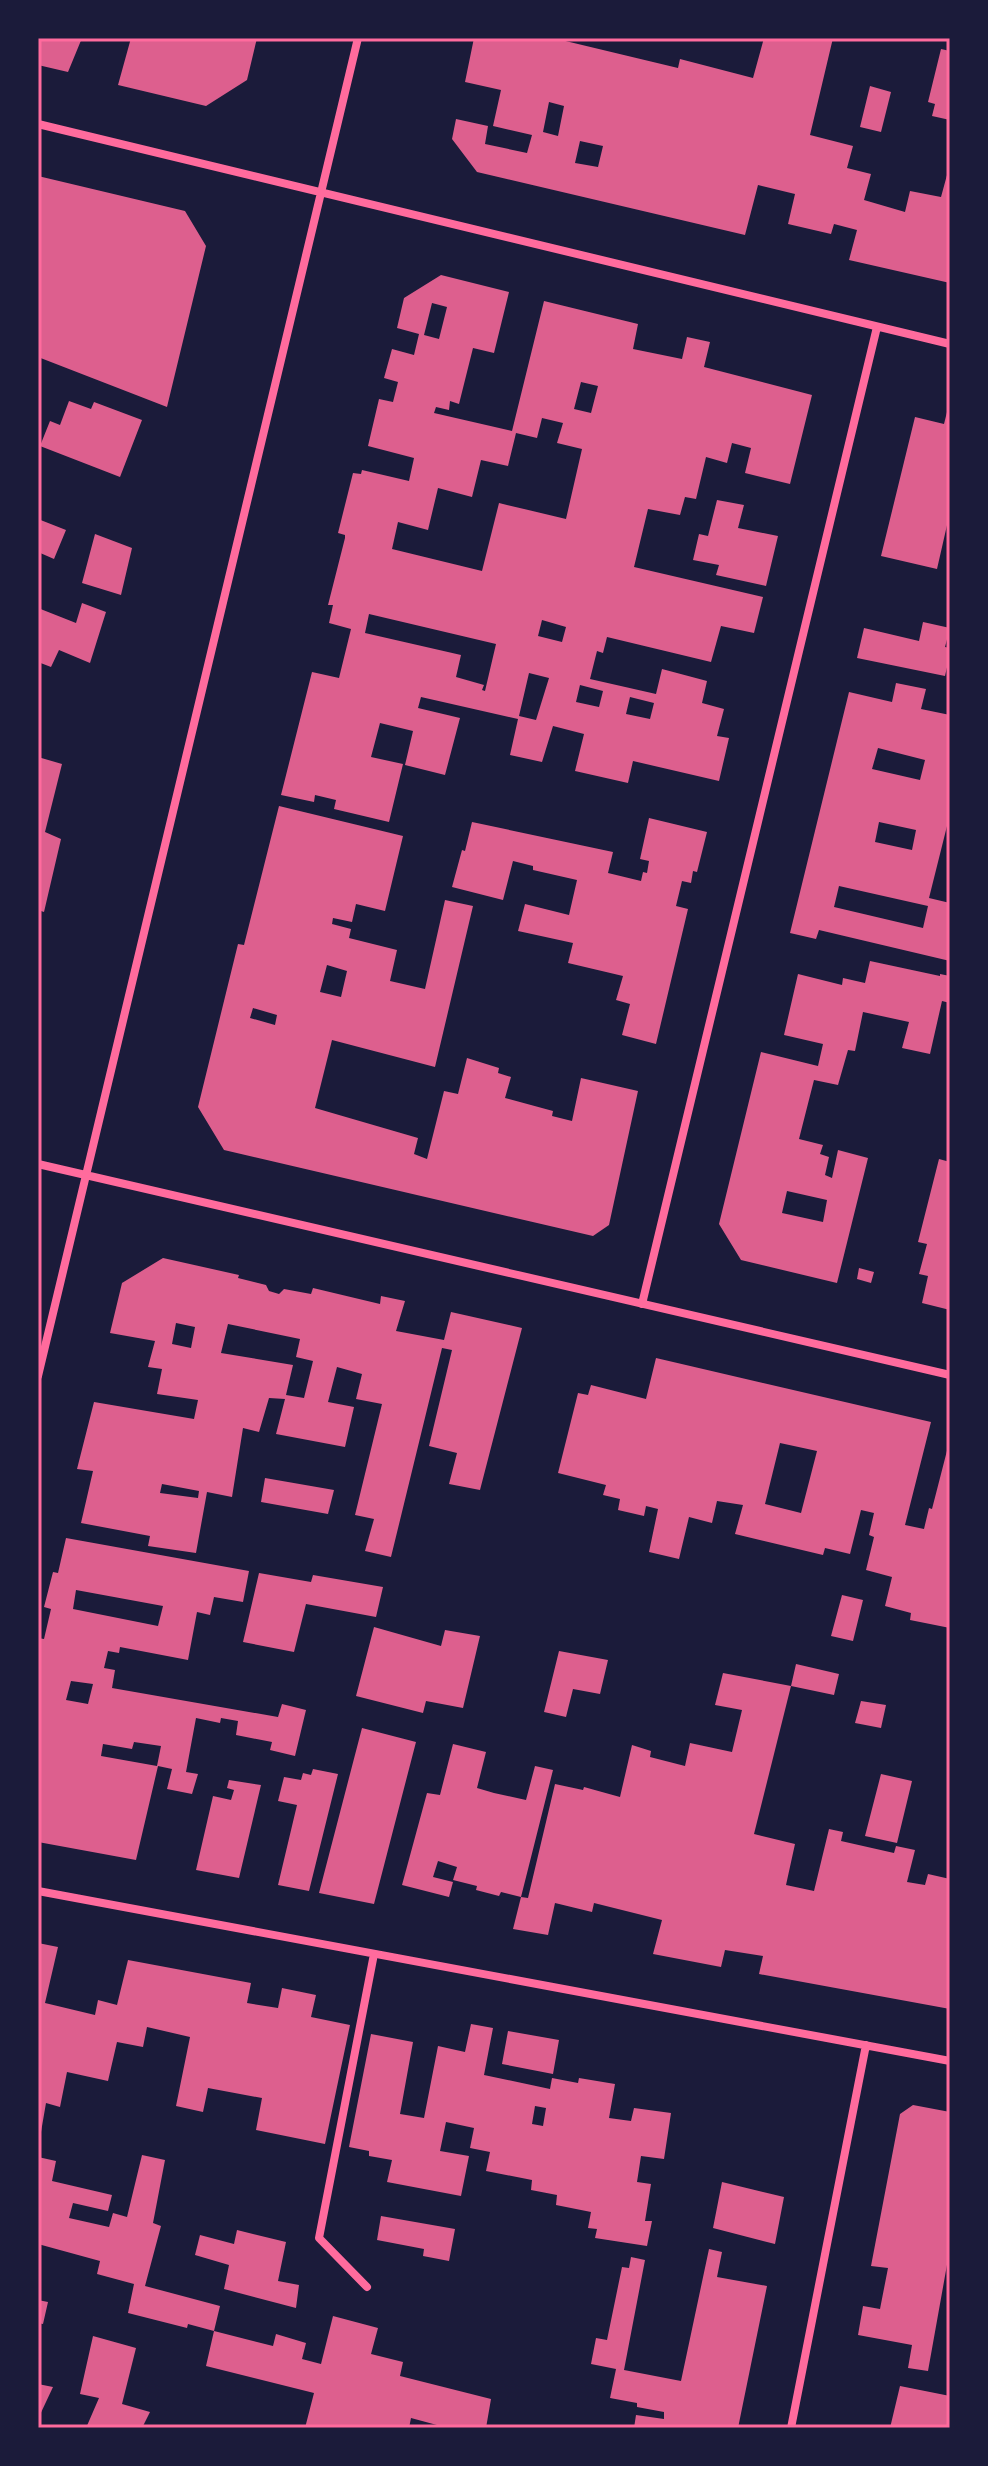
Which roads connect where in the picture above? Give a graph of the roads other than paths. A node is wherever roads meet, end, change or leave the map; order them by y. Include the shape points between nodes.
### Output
1 (358, 38) edge
2 (38, 124) edge
3 (321, 194) junction
4 (877, 327) junction
5 (950, 344) edge
6 (38, 1164) edge
7 (85, 1176) junction
8 (642, 1304) junction
9 (950, 1375) edge
10 (38, 1376) edge
11 (38, 1891) edge
12 (374, 1954) junction
13 (866, 2045) junction
14 (950, 2061) edge
15 (367, 2287) dead end
16 (791, 2428) edge

1 - 3 street
2 - 3 street
3 - 4 street
3 - 7 street
4 - 5 street
4 - 8 street
6 - 7 street
7 - 8 street
7 - 10 street
8 - 9 street
11 - 12 street
12 - 13 street
12 - 15 street via 319,2238
13 - 14 street
13 - 16 street

